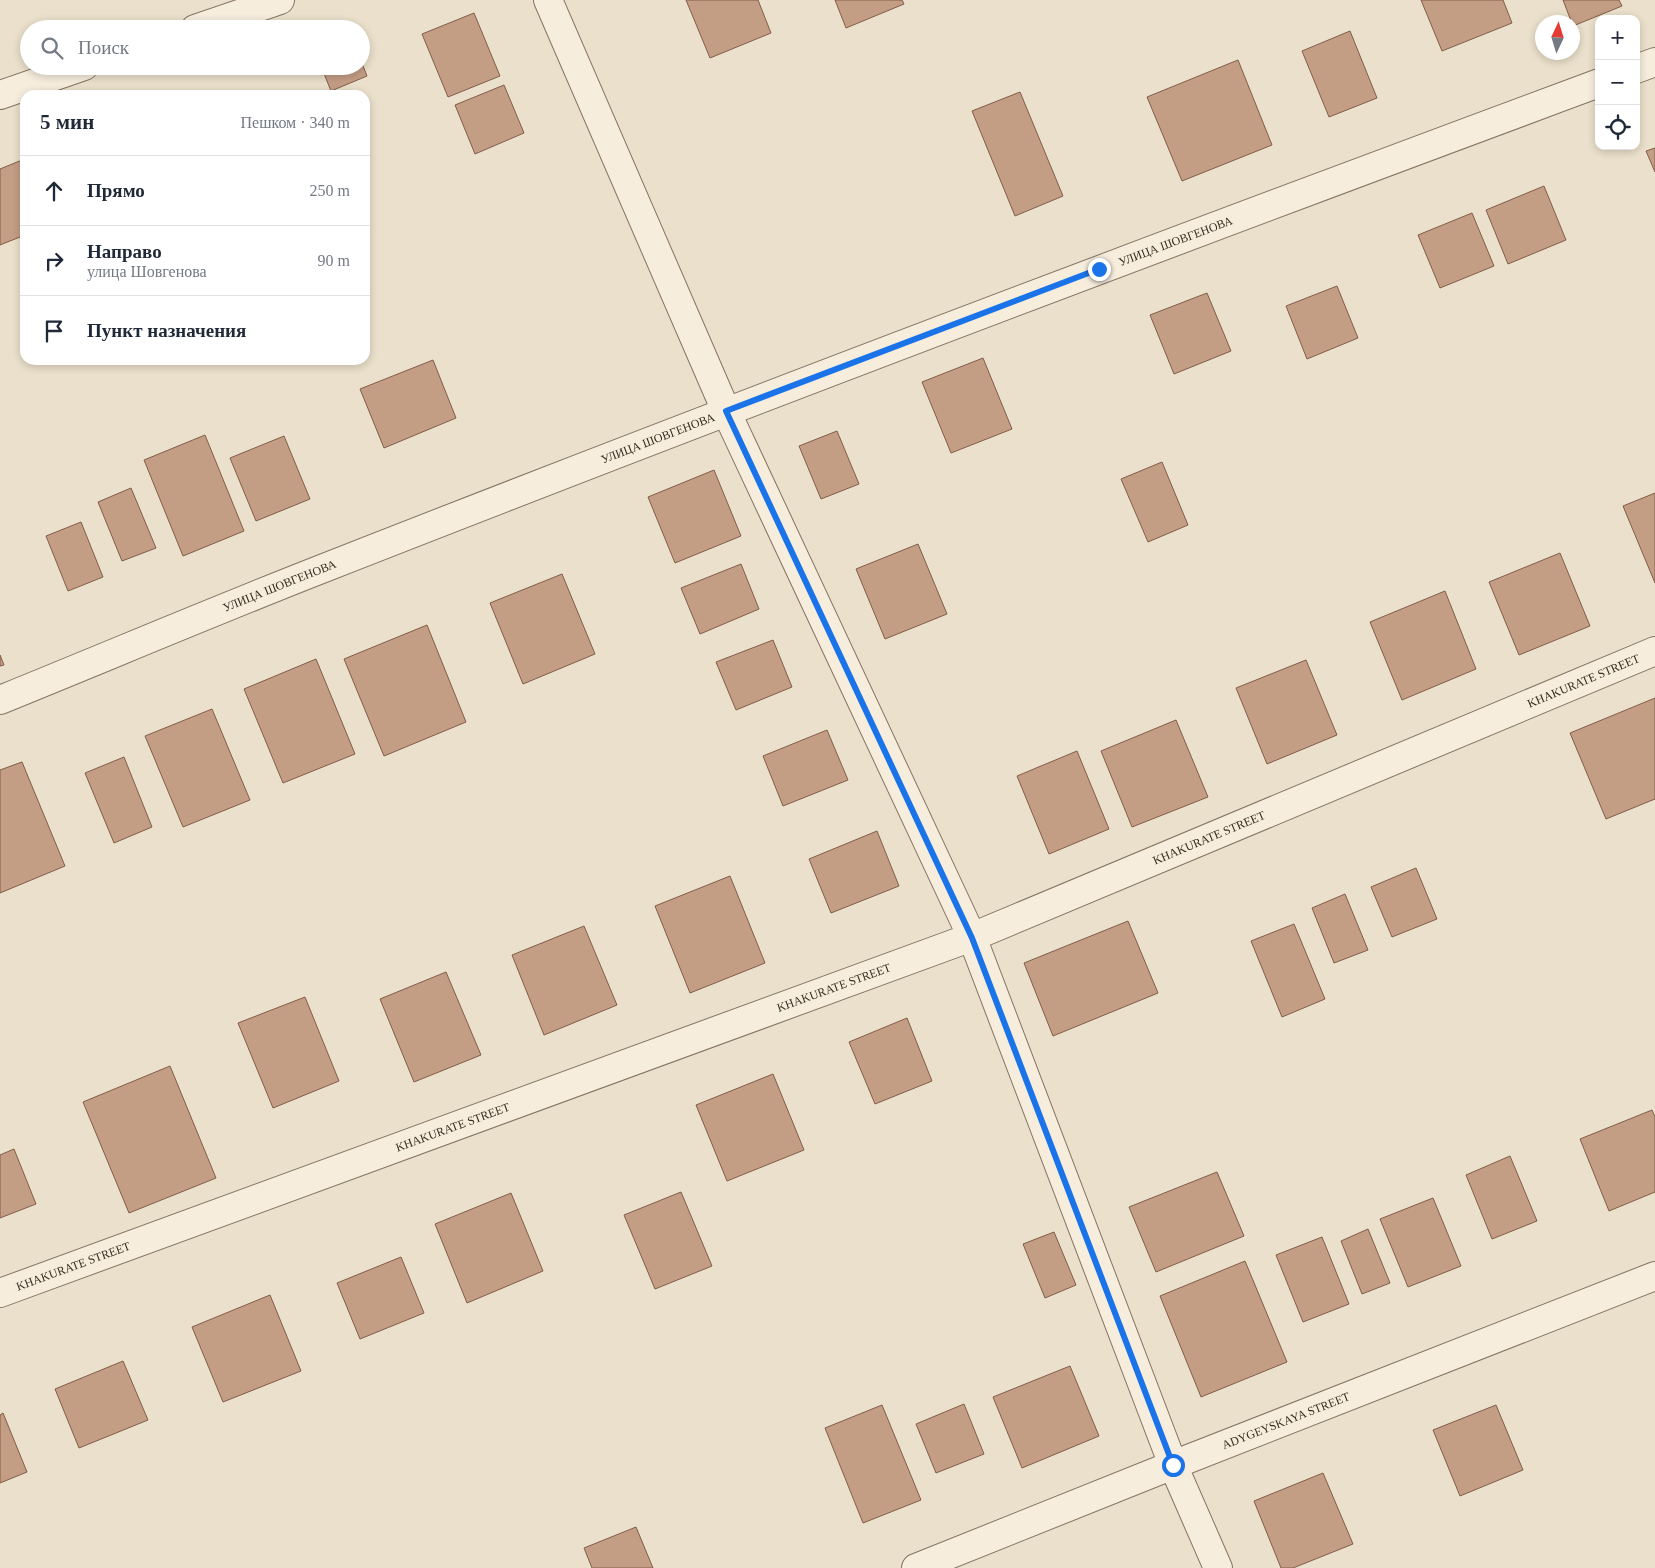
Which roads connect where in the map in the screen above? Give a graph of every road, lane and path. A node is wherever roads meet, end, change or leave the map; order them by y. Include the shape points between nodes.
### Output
1 (280, 0) edge
2 (548, 0) edge
3 (221, 20) edge
4 (1655, 62) edge
5 (1640, 68) edge
6 (58, 75) edge
7 (1595, 84) edge
8 (0, 95) edge
9 (726, 411) junction
10 (1655, 651) edge
11 (0, 700) edge
12 (972, 938) junction
13 (1655, 1276) edge
14 (0, 1293) edge
15 (1173, 1465) junction
16 (916, 1568) edge
17 (1218, 1568) edge

1 - 3 street
2 - 9 street
4 - 5 street
6 - 8 street
7 - 9 street, УЛИЦА ШОВГЕНОВА
9 - 11 street, УЛИЦА ШОВГЕНОВА
9 - 12 street
10 - 12 street, KHAKURATE STREET
12 - 14 street, KHAKURATE STREET
12 - 15 street
13 - 15 street, ADYGEYSKAYA STREET
15 - 16 street, ADYGEYSKAYA STREET
15 - 17 street

